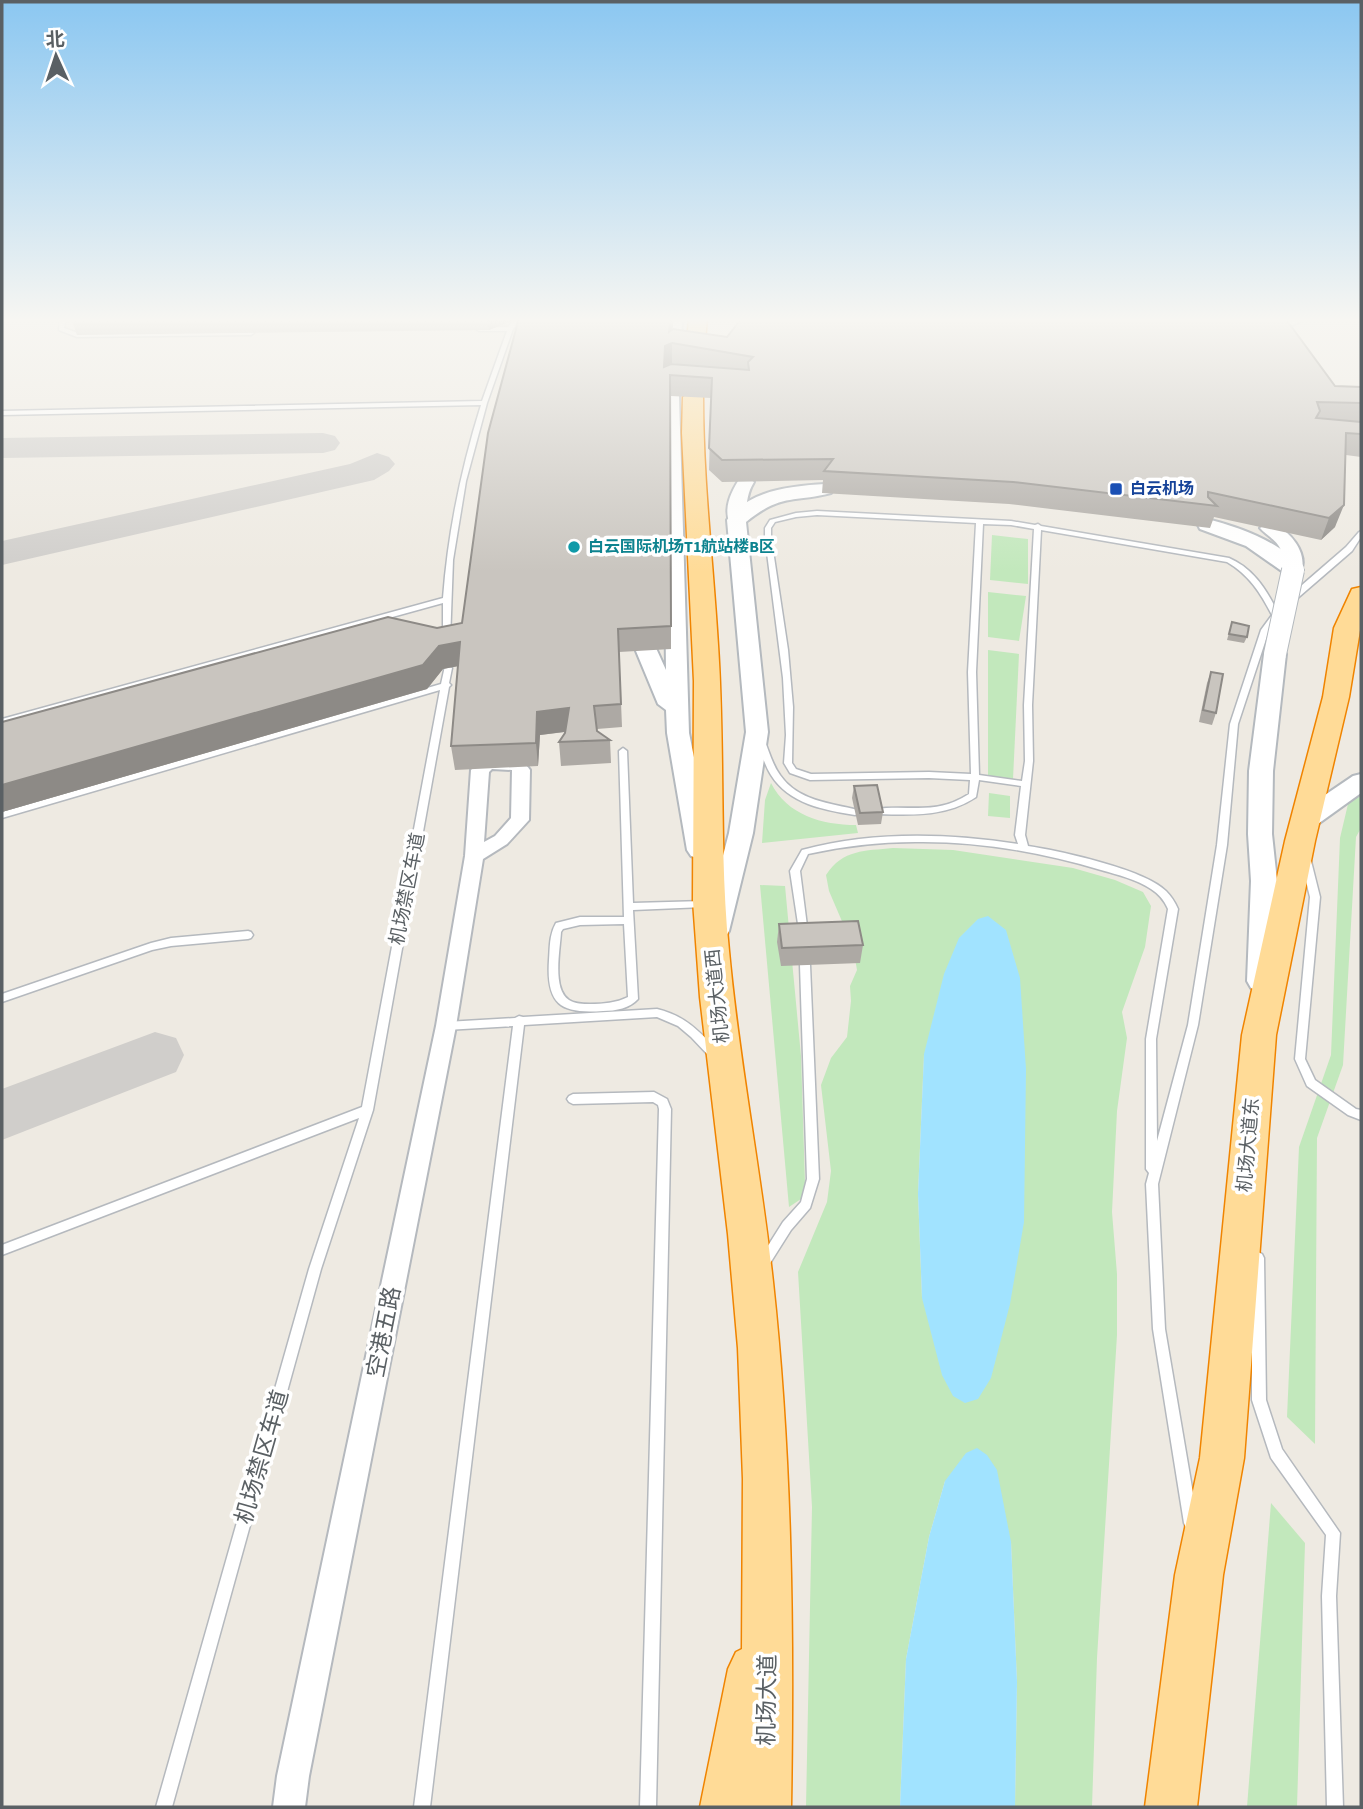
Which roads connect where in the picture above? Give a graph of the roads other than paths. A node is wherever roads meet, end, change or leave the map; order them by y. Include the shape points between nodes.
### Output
1 (685, 402) edge
2 (686, 402) edge
3 (482, 403) joint
4 (2, 413) edge
5 (746, 482) dead end
6 (825, 489) edge
7 (736, 520) junction
8 (980, 521) junction
9 (1207, 525) edge
10 (1038, 526) junction
11 (1269, 528) dead end
12 (1361, 533) edge
13 (1293, 570) junction
14 (1361, 594) edge
15 (445, 600) junction
16 (1275, 614) junction
17 (447, 650) edge
18 (647, 650) dead end
19 (447, 668) dead end
20 (447, 685) junction
21 (2, 722) edge
22 (757, 732) junction
23 (678, 733) junction
24 (623, 751) dead end
25 (975, 777) junction
26 (1361, 782) edge
27 (1025, 784) junction
28 (878, 811) edge
29 (855, 812) edge
30 (2, 815) edge
31 (1303, 831) junction
32 (1024, 848) junction
33 (474, 856) junction
34 (709, 904) junction
35 (628, 906) junction
36 (629, 920) junction
37 (248, 935) dead end
38 (804, 941) edge
39 (713, 943) junction
40 (805, 965) dead end
41 (2, 998) edge
42 (519, 1020) junction
43 (446, 1026) junction
44 (1259, 1035) junction
45 (726, 1066) junction
46 (573, 1099) dead end
47 (367, 1110) junction
48 (1361, 1115) edge
49 (1250, 1133) junction
50 (1152, 1184) junction
51 (2, 1250) edge
52 (752, 1281) junction
53 (1199, 1575) junction
54 (768, 1592) junction
55 (1184, 1704) junction
56 (164, 1807) edge
57 (289, 1807) edge
58 (422, 1807) edge
59 (648, 1807) edge
60 (726, 1807) edge
61 (765, 1807) edge
62 (1171, 1807) edge
63 (1194, 1807) edge
64 (1335, 1807) edge

1 - 23 main road
2 - 34 highway, 机场大道西 via 707,681
3 - 4 lane
3 - 15 lane via 464,476
5 - 7 street via 738,494
6 - 7 main road via 772,495
7 - 22 main road
8 - 10 lane
8 - 25 lane via 972,672
8 - 25 lane via 817,513 783,517 768,528 791,699 788,763 793,771 810,777
9 - 13 main road via 1242,535
10 - 16 lane via 1229,560 1256,579
10 - 27 lane
11 - 13 street via 1288,545
12 - 16 lane
13 - 44 main road, bridge via 1275,654 1261,771 1264,881
14 - 31 highway, 机场大道东 via 1347,628 1336,697
15 - 17 lane
15 - 21 lane
16 - 50 lane via 1265,630 1234,724 1222,845 1193,1025
18 - 23 main road
19 - 20 lane, 机场禁区车道
20 - 30 lane
20 - 47 lane, 机场禁区车道
22 - 29 lane via 774,774 785,788 816,804
22 - 39 main road via 741,833
23 - 34 main road
24 - 35 lane
25 - 27 lane
25 - 28 lane via 973,795 960,806
26 - 31 main road
27 - 32 lane via 1020,835
31 - 44 highway, 机场大道东
31 - 48 lane via 1315,897 1300,1059 1311,1083
32 - 38 lane via 913,840 827,845 805,852 795,871
32 - 50 lane via 1150,883 1170,900 1173,909 1151,1039
33 - 33 street, 空港五路 via 501,840 520,820 521,770 512,761 488,762 480,770
33 - 43 street, 空港五路
34 - 35 lane
34 - 39 highway, 机场大道西
35 - 36 lane
36 - 36 lane via 633,999 613,1007 573,1009 561,1003 555,994 559,926
37 - 41 lane via 151,947
39 - 45 highway, 机场大道西
40 - 52 lane via 813,1179 806,1204
42 - 43 lane
42 - 45 lane via 673,1016
42 - 58 lane
43 - 57 street, 空港五路
44 - 49 highway, 机场大道东
45 - 52 highway, 机场大道西
46 - 59 lane via 654,1097 665,1109
47 - 51 lane
47 - 56 lane, 机场禁区车道 via 304,1308
49 - 53 highway, 机场大道东 via 1222,1458
49 - 64 lane via 1259,1400 1276,1453 1333,1534 1329,1596
50 - 53 lane via 1159,1329
52 - 54 highway, 机场大道西 via 764,1432
53 - 55 highway, 机场大道东
54 - 60 highway
54 - 61 highway, 机场大道
55 - 62 highway
55 - 63 highway

